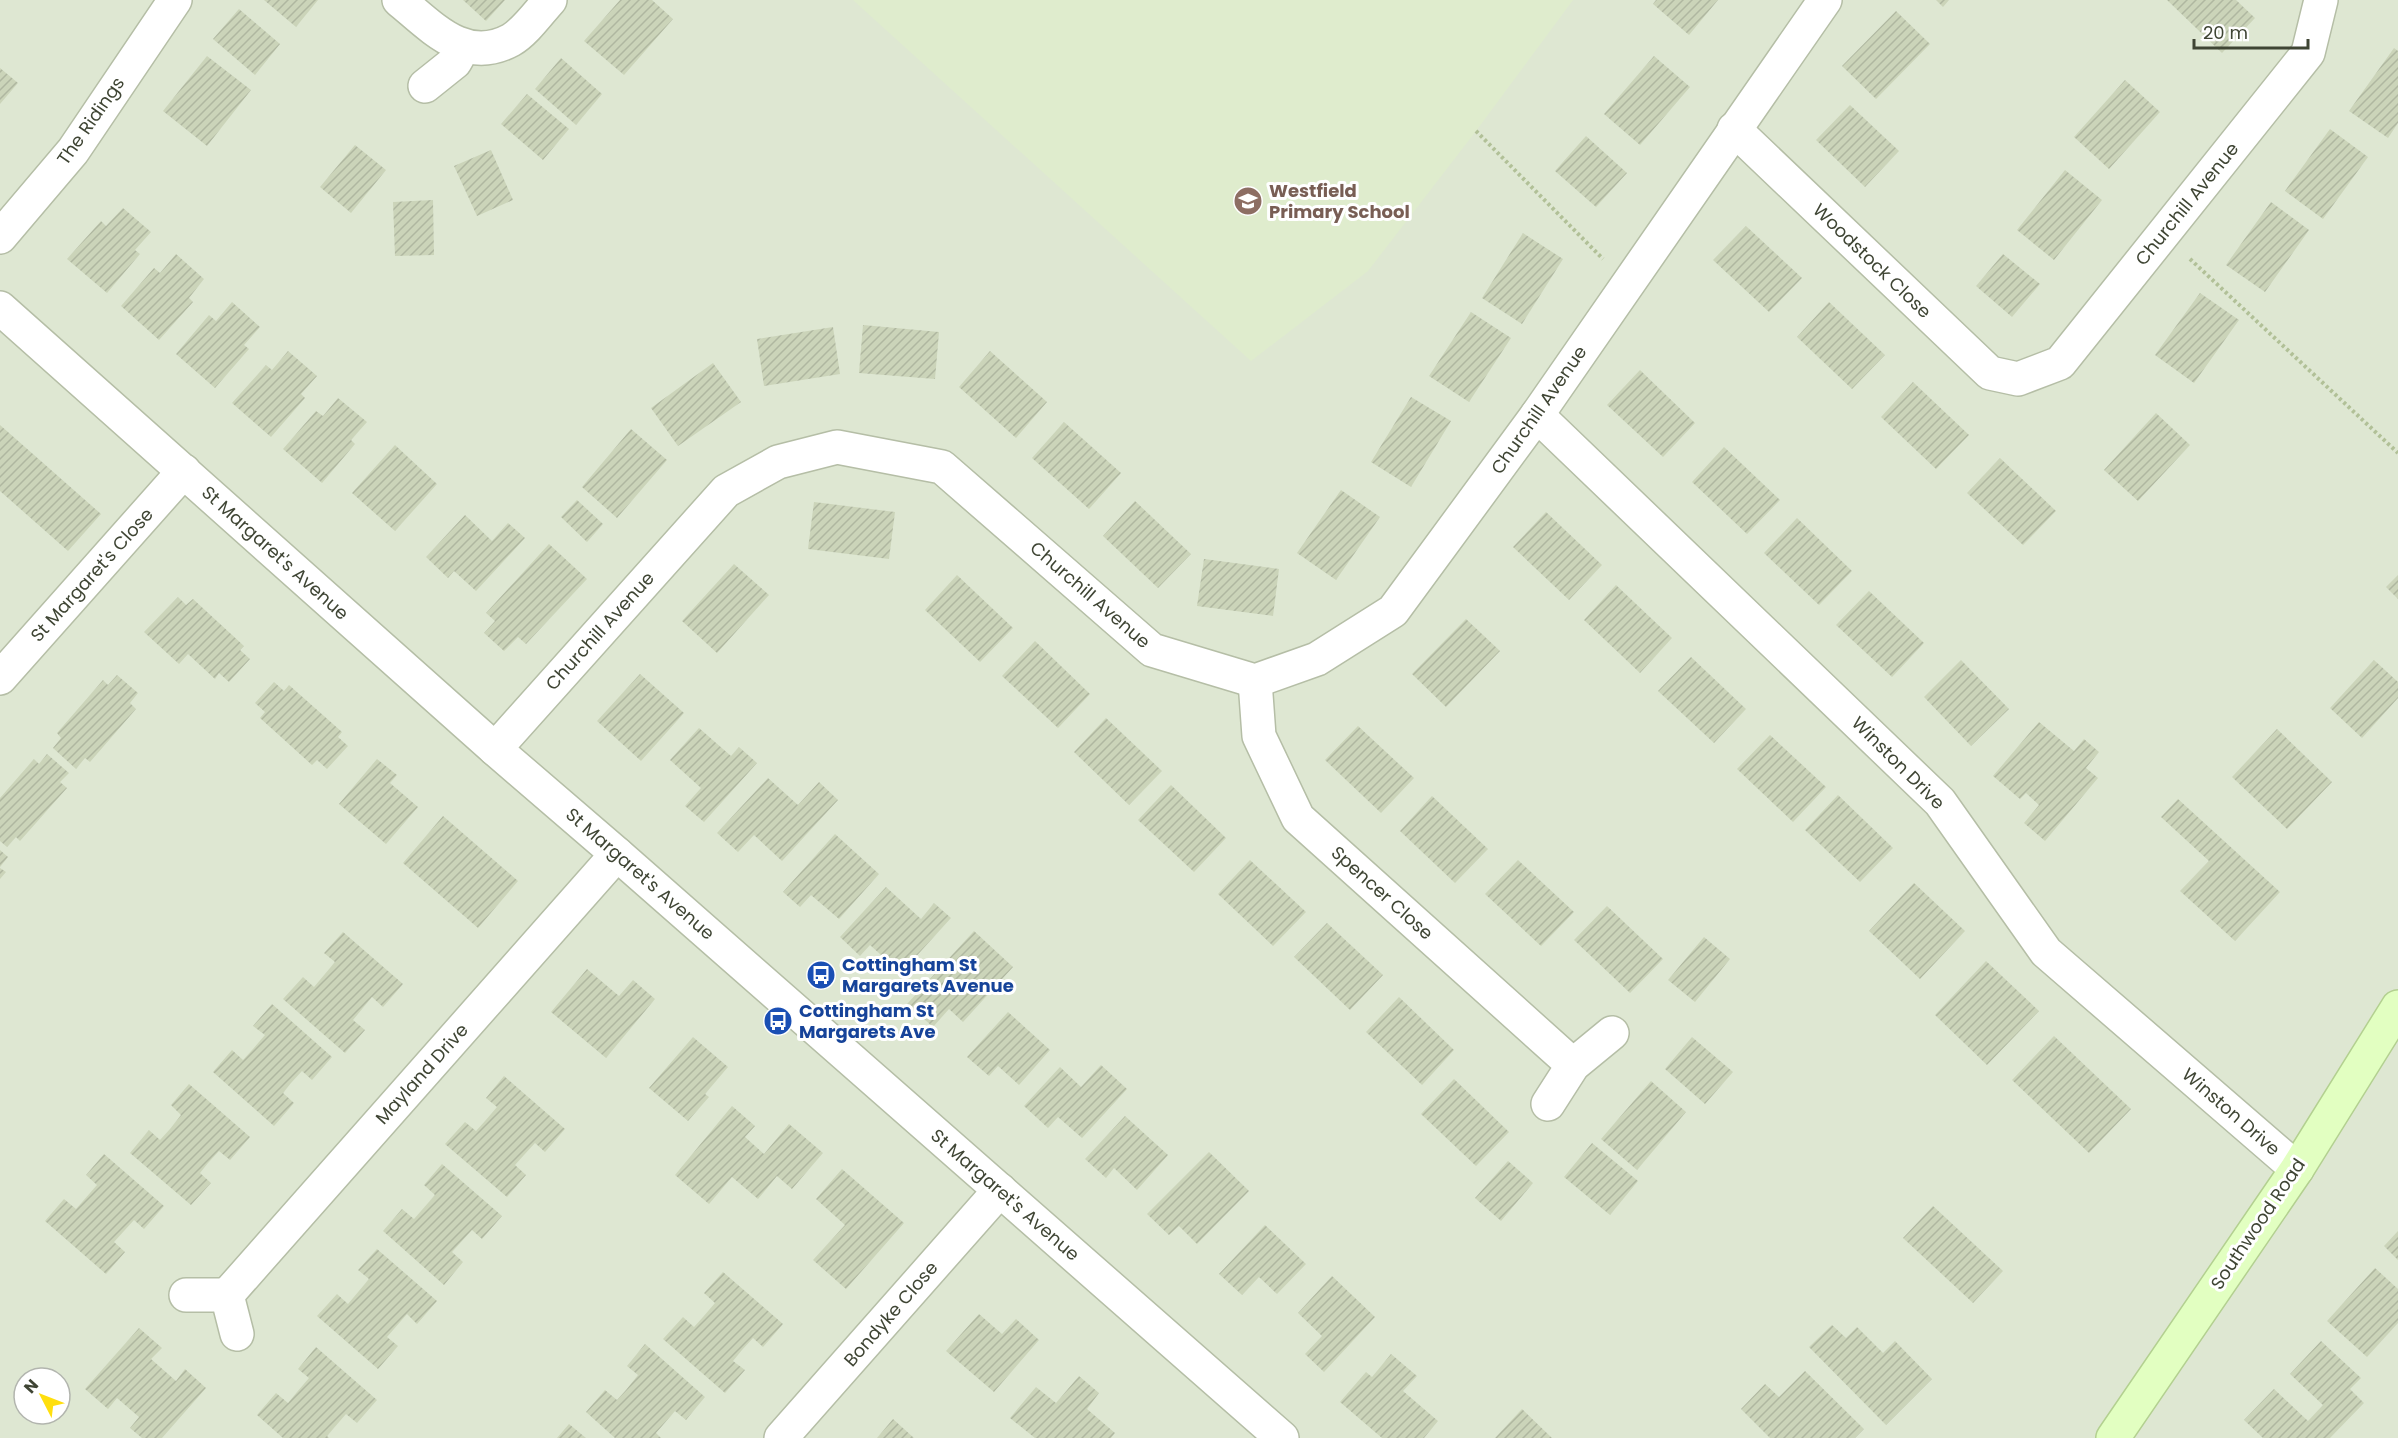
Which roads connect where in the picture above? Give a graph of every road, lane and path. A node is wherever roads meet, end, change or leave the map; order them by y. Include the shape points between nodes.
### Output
1 (175, 0) edge
2 (399, 0) edge
3 (550, 0) edge
4 (1825, 0) edge
5 (2321, 0) edge
6 (464, 46) junction
7 (425, 86) dead end
8 (1734, 129) junction
9 (1476, 131) dead end
10 (2162, 235) junction
11 (0, 237) edge
12 (1627, 284) junction
13 (0, 308) edge
14 (2018, 379) joint
15 (1537, 415) junction
16 (2398, 453) edge
17 (184, 471) junction
18 (0, 678) edge
19 (1255, 681) junction
20 (495, 749) junction
21 (617, 854) junction
22 (2398, 1006) edge
23 (1612, 1033) dead end
24 (1574, 1065) junction
25 (1548, 1104) dead end
26 (2297, 1169) junction
27 (1000, 1190) junction
28 (186, 1295) dead end
29 (227, 1295) junction
30 (237, 1334) dead end
31 (781, 1438) edge
32 (1282, 1438) edge
33 (2113, 1438) edge

1 - 11 street, The Ridings via 73,151
2 - 6 street via 452,43
3 - 6 street via 512,40 482,50
4 - 8 street, Churchill Avenue
5 - 10 street, Churchill Avenue via 2308,53
6 - 7 street via 455,62
8 - 12 street, Churchill Avenue
8 - 14 street, Woodstock Close via 1990,373
9 - 12 path
10 - 14 street, Churchill Avenue via 2060,363
10 - 16 path
12 - 15 street, Churchill Avenue
13 - 17 street, St Margaret's Avenue
15 - 19 street, Churchill Avenue via 1393,611 1317,659
15 - 26 street, Winston Drive via 1940,802 2046,952
17 - 18 street, St Margaret's Close
17 - 20 street, St Margaret's Avenue
19 - 20 street, Churchill Avenue via 1152,650 942,466 837,447 778,462 726,491
19 - 24 street, Spencer Close via 1259,736 1298,818
20 - 21 street, St Margaret's Avenue
21 - 27 street, St Margaret's Avenue
21 - 29 street, Mayland Drive
22 - 26 street, Southwood Road
23 - 24 street
24 - 25 street
26 - 33 street, Southwood Road
27 - 31 street, Bondyke Close
27 - 32 street, St Margaret's Avenue
28 - 29 street
29 - 30 street

